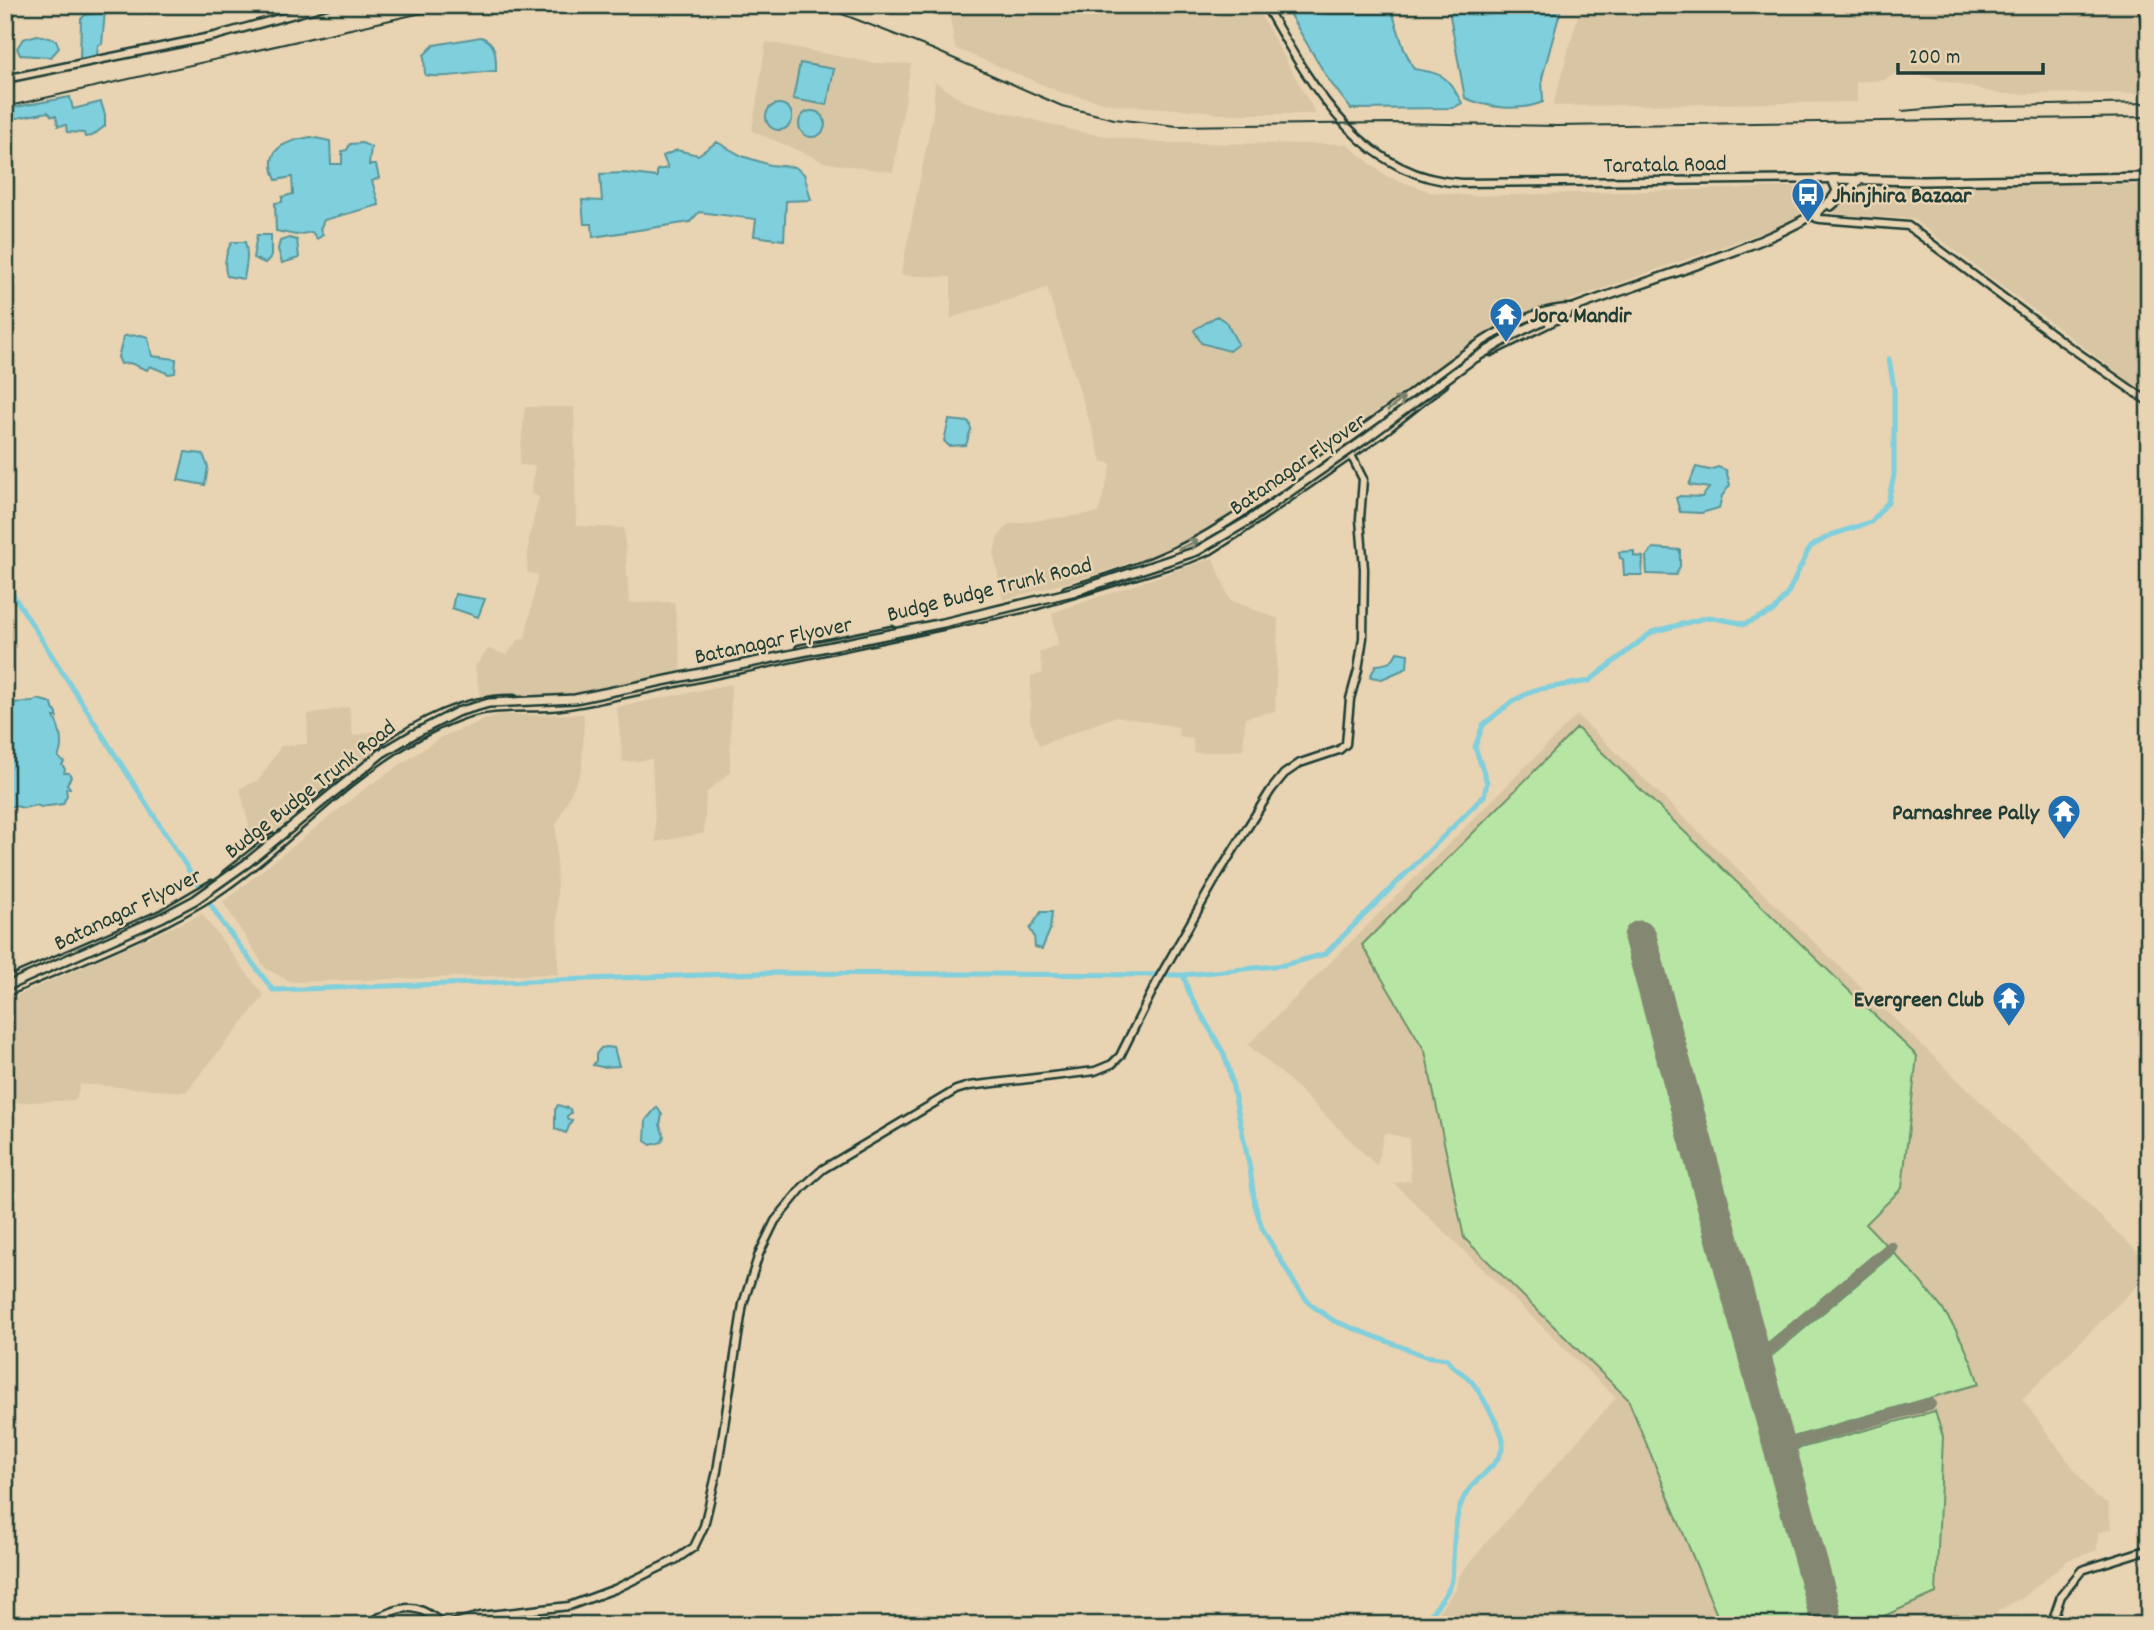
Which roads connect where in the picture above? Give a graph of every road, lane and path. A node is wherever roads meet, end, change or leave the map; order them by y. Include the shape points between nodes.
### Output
1 (327, 5) edge
2 (1265, 5) edge
3 (5, 79) edge
4 (2149, 177) edge
5 (1832, 178) junction
6 (1861, 178) junction
7 (1817, 215) junction
8 (1569, 311) junction
9 (2149, 402) edge
10 (1343, 443) junction
11 (1352, 454) junction
12 (5, 984) edge
13 (5, 993) edge
14 (2149, 1549) edge
15 (367, 1625) edge
16 (446, 1625) edge
17 (2051, 1625) edge

1 - 3 street via 215,36
2 - 5 street, Taratala Road via 1301,67 1346,126 1399,168 1430,180 1546,184
4 - 6 main road, Taratala Road
5 - 6 main road, Taratala Road
5 - 7 main road via 1837,192
6 - 7 main road, Batanagar Flyover
7 - 8 main road, Batanagar Flyover via 1754,247
7 - 9 street via 1908,226
10 -> 8 street, Budge Budge Trunk Road via 1434,374 1498,333 1551,309
8 - 11 street, Budge Budge Trunk Road via 1469,366
8 - 12 main road, Batanagar Flyover, bridge via 1470,361 1368,438 1197,551 1076,591 943,623 575,699 489,704 457,712 382,753 195,900
10 - 11 street
12 -> 10 street, Budge Budge Trunk Road, bridge via 193,896 387,745 460,707 488,700 586,694 915,626 1076,587 1200,539
11 - 13 street, Budge Budge Trunk Road via 1209,551 1074,596 605,698 459,716 391,753 215,894
11 - 16 street via 1363,479 1363,638 1346,744 1300,763 1277,781 1219,873 1112,1064 1083,1073 956,1090 823,1169 775,1221 759,1254 743,1304 717,1471 694,1547 615,1590 569,1606 480,1616
14 - 17 street via 2082,1570 2061,1596
15 - 16 street via 411,1608

